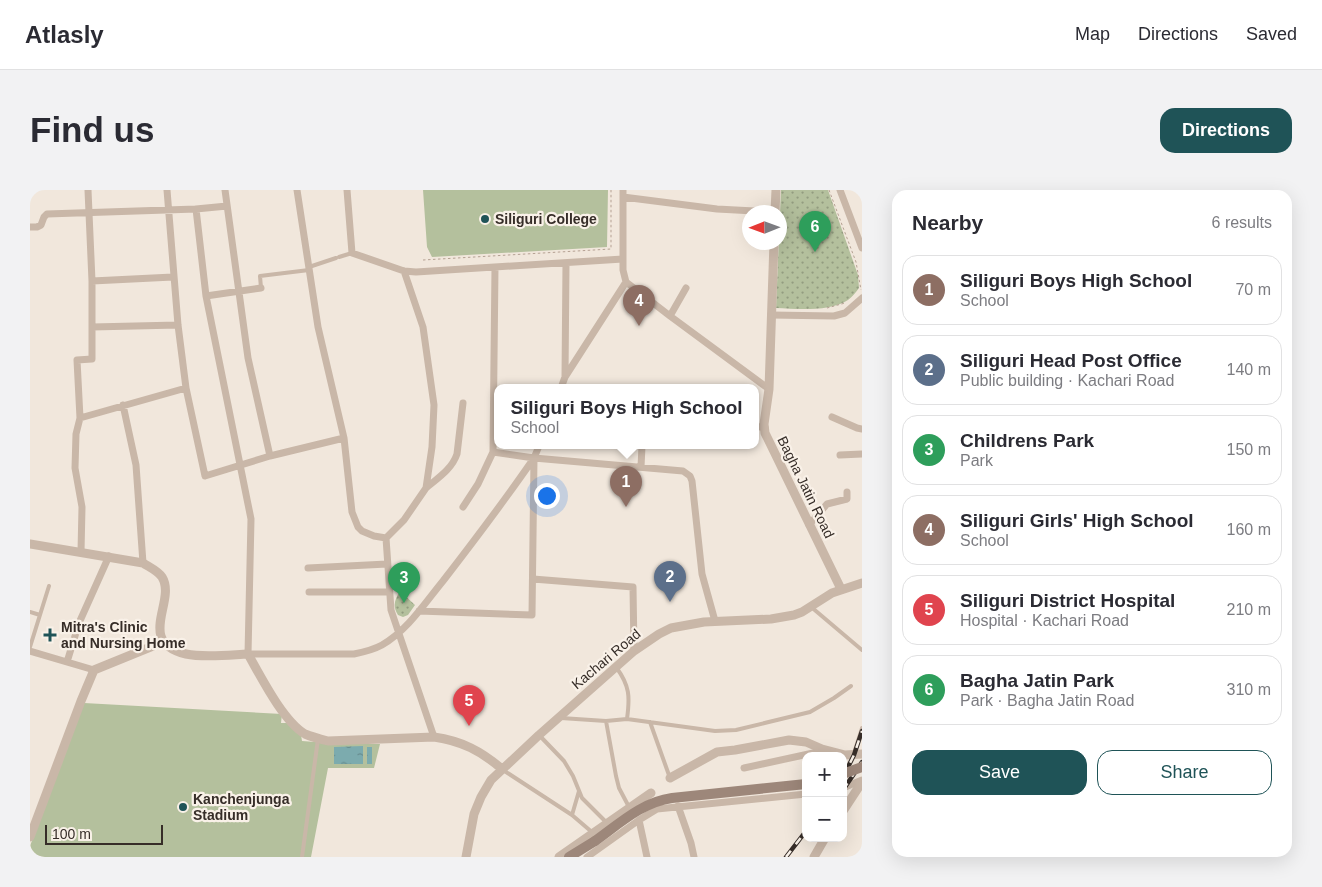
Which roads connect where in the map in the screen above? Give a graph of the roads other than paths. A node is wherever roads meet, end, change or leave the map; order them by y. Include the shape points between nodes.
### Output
1 (88, 190) edge
2 (167, 190) edge
3 (225, 190) edge
4 (297, 190) edge
5 (347, 190) edge
6 (776, 190) edge
7 (840, 190) edge
8 (623, 194) edge
9 (775, 205) edge
10 (227, 206) junction
11 (168, 208) junction
12 (196, 208) junction
13 (742, 210) edge
14 (89, 212) junction
15 (30, 227) edge
16 (862, 248) edge
17 (774, 250) edge
18 (352, 253) junction
19 (623, 260) junction
20 (566, 263) junction
21 (495, 267) junction
22 (309, 268) junction
23 (404, 271) junction
24 (173, 277) junction
25 (92, 280) junction
26 (626, 282) junction
27 (261, 288) joint
28 (686, 288) dead end
29 (239, 291) junction
30 (206, 296) junction
31 (862, 298) edge
32 (772, 315) junction
33 (670, 316) junction
34 (178, 325) junction
35 (92, 327) junction
36 (566, 377) junction
37 (563, 384) edge
38 (186, 388) junction
39 (769, 389) junction
40 (463, 403) dead end
41 (123, 405) junction
42 (832, 417) dead end
43 (80, 418) junction
44 (759, 427) edge
45 (765, 428) junction
46 (862, 429) edge
47 (344, 438) junction
48 (538, 449) edge
49 (642, 449) edge
50 (493, 452) junction
51 (862, 454) edge
52 (840, 455) dead end
53 (270, 456) junction
54 (534, 458) junction
55 (240, 465) junction
56 (641, 467) junction
57 (426, 488) junction
58 (847, 492) dead end
59 (463, 506) dead end
60 (810, 525) junction
61 (386, 538) junction
62 (30, 544) edge
63 (81, 552) junction
64 (109, 556) junction
65 (143, 563) junction
66 (387, 564) junction
67 (308, 568) dead end
68 (533, 580) junction
69 (862, 583) edge
70 (49, 586) dead end
71 (841, 589) junction
72 (309, 592) dead end
73 (389, 592) junction
74 (810, 606) junction
75 (419, 610) junction
76 (30, 612) edge
77 (40, 615) junction
78 (715, 621) junction
79 (398, 633) junction
80 (163, 640) junction
81 (30, 647) edge
82 (862, 650) edge
83 (30, 651) edge
84 (634, 652) junction
85 (248, 654) junction
86 (67, 662) junction
87 (616, 667) junction
88 (94, 670) junction
89 (852, 686) dead end
90 (559, 718) junction
91 (627, 719) junction
92 (606, 721) junction
93 (650, 722) junction
94 (862, 728) edge
95 (539, 735) junction
96 (434, 737) junction
97 (318, 739) junction
98 (827, 750) junction
99 (858, 755) edge
100 (862, 767) edge
101 (744, 768) dead end
102 (502, 769) junction
103 (847, 773) edge
104 (670, 778) joint
105 (862, 781) edge
106 (802, 784) edge
107 (847, 787) edge
108 (579, 790) junction
109 (651, 793) joint
110 (802, 794) edge
111 (847, 805) edge
112 (678, 806) junction
113 (630, 807) junction
114 (657, 809) junction
115 (572, 815) junction
116 (639, 820) junction
117 (607, 823) junction
118 (30, 837) edge
119 (594, 837) junction
120 (823, 842) edge
121 (302, 857) edge
122 (466, 857) edge
123 (559, 857) edge
124 (569, 857) edge
125 (577, 857) edge
126 (587, 857) edge
127 (647, 857) edge
128 (694, 857) edge
129 (812, 857) edge

1 - 14 street
2 - 11 street
3 - 10 street
4 - 22 street
5 - 18 street
6 - 9 street
7 - 16 street
8 - 13 street
8 - 19 street
10 - 12 street
10 - 29 street
11 - 12 street
11 - 14 street
11 - 24 street
12 - 30 street
14 - 15 street via 46,214 41,225
14 - 25 street
17 - 32 street, Bagha Jatin Road
18 - 22 lane
18 - 23 street
19 - 20 street
19 - 26 street
20 - 21 street
20 - 36 street
21 - 23 street
21 - 50 street
22 - 27 lane via 260,276
22 - 47 street via 318,327
23 - 57 street via 423,327 434,405
24 - 25 street
24 - 34 street
25 - 35 street
26 - 33 street
26 - 36 street
27 - 29 street
28 - 33 street
29 - 30 street
29 - 53 street via 248,358
30 - 55 street
31 - 32 street via 845,313 834,316
32 - 39 street, Bagha Jatin Road
33 - 39 street
34 - 35 street
34 - 38 street
35 - 43 street via 92,359 77,360
36 - 37 street
38 - 41 street
38 - 55 street via 206,476
39 - 45 street, Bagha Jatin Road
40 - 57 street via 454,461
41 - 43 street
41 - 65 street via 136,465
42 - 46 street
43 - 63 street via 74,451 82,507
44 - 45 street
45 - 60 street, Bagha Jatin Road
47 - 53 street
47 - 61 street via 354,520 366,534
48 - 54 street
49 - 56 street
50 - 54 street
50 - 59 street
51 - 52 street
53 - 55 street
54 - 56 street
54 - 68 street
54 - 75 street via 487,525
55 - 85 street via 251,519
56 - 78 street via 683,471 690,476 702,574
57 - 61 street via 404,520
58 - 60 street via 847,499 828,504
60 - 71 street, Bagha Jatin Road
61 - 66 street
62 - 63 street
63 - 64 street
64 - 65 street
64 - 86 street via 79,623
65 - 80 street via 162,577 165,586 160,626
66 - 67 street
66 - 73 street
68 - 75 street via 532,615
68 - 84 street via 632,587
69 - 71 street, Kachari Road
70 - 77 lane
71 - 74 street, Kachari Road
72 - 73 street
73 - 79 street
74 - 78 street, Kachari Road via 784,617
74 - 82 lane
75 - 79 street
76 - 77 lane
77 - 81 lane
78 - 84 street, Kachari Road via 671,628
79 - 85 street via 384,644 354,654
79 - 96 street
80 - 85 street via 179,652 189,654
80 - 88 street
83 - 86 street
84 - 87 street, Kachari Road
85 - 97 street via 278,705 303,733
86 - 88 street
87 - 90 street, Kachari Road
87 - 91 lane via 629,690
88 - 118 street
89 - 93 lane via 810,712 736,730 715,731
90 - 92 lane
90 - 95 street, Kachari Road
91 - 92 lane
91 - 93 lane
92 - 113 lane via 616,776
93 - 104 lane
94 - 99 lane
95 - 102 street, Kachari Road
95 - 108 lane via 564,761
96 - 97 street
96 - 102 street via 464,744 487,755
97 - 121 lane
98 - 99 street
98 - 101 street
98 - 104 street via 799,741 775,741 717,752
100 - 103 main road, bridge
102 - 115 lane
102 - 122 street, Kachari Road via 485,788 479,801
105 - 107 street
105 - 111 street
106 - 119 main road, bridge via 656,801
108 - 115 lane
108 - 117 lane via 589,806
109 - 113 street
109 - 114 street
110 - 112 street
112 - 114 street
112 - 128 street
113 - 117 street
114 - 116 street
115 - 119 lane
116 - 126 street
116 - 127 street
117 - 119 street
119 - 123 street
119 - 124 main road
119 - 125 main road
120 - 129 street

